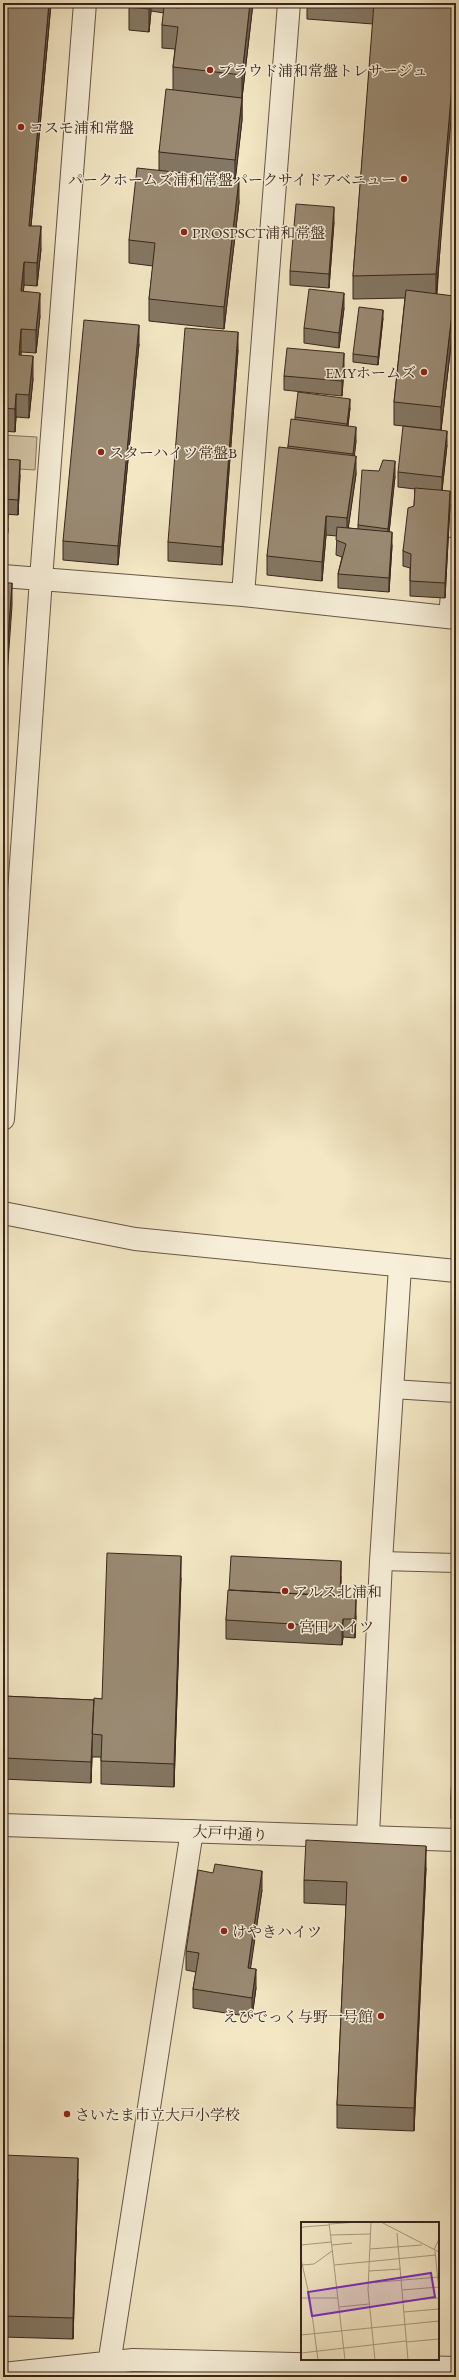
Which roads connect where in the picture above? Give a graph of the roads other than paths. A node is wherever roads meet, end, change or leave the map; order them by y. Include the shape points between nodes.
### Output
1 (85, 3) edge
2 (288, 3) edge
3 (456, 547) edge
4 (3, 576) edge
5 (41, 579) junction
6 (243, 595) junction
7 (453, 617) edge
8 (3, 1119) edge
9 (3, 1213) edge
10 (400, 1267) junction
11 (456, 1271) edge
12 (392, 1390) junction
13 (456, 1393) edge
14 (381, 1562) junction
15 (456, 1563) edge
16 (3, 1825) edge
17 (192, 1831) junction
18 (368, 1836) junction
19 (456, 1840) edge
20 (108, 2370) edge
21 (443, 2370) edge
22 (3, 2374) edge

1 - 5 street
2 - 6 street
3 - 7 street
4 - 5 street
5 - 6 street
5 - 8 street
6 - 7 street
9 - 10 street via 135,1239
10 - 11 street
10 - 12 street
12 - 13 lane
12 - 14 street
14 - 15 lane
14 - 18 street
16 - 17 street, 大戸中通り
17 - 18 street, 大戸中通り
17 - 20 street
18 - 19 street, 大戸中通り
20 - 21 street via 133,2360
20 - 22 street

